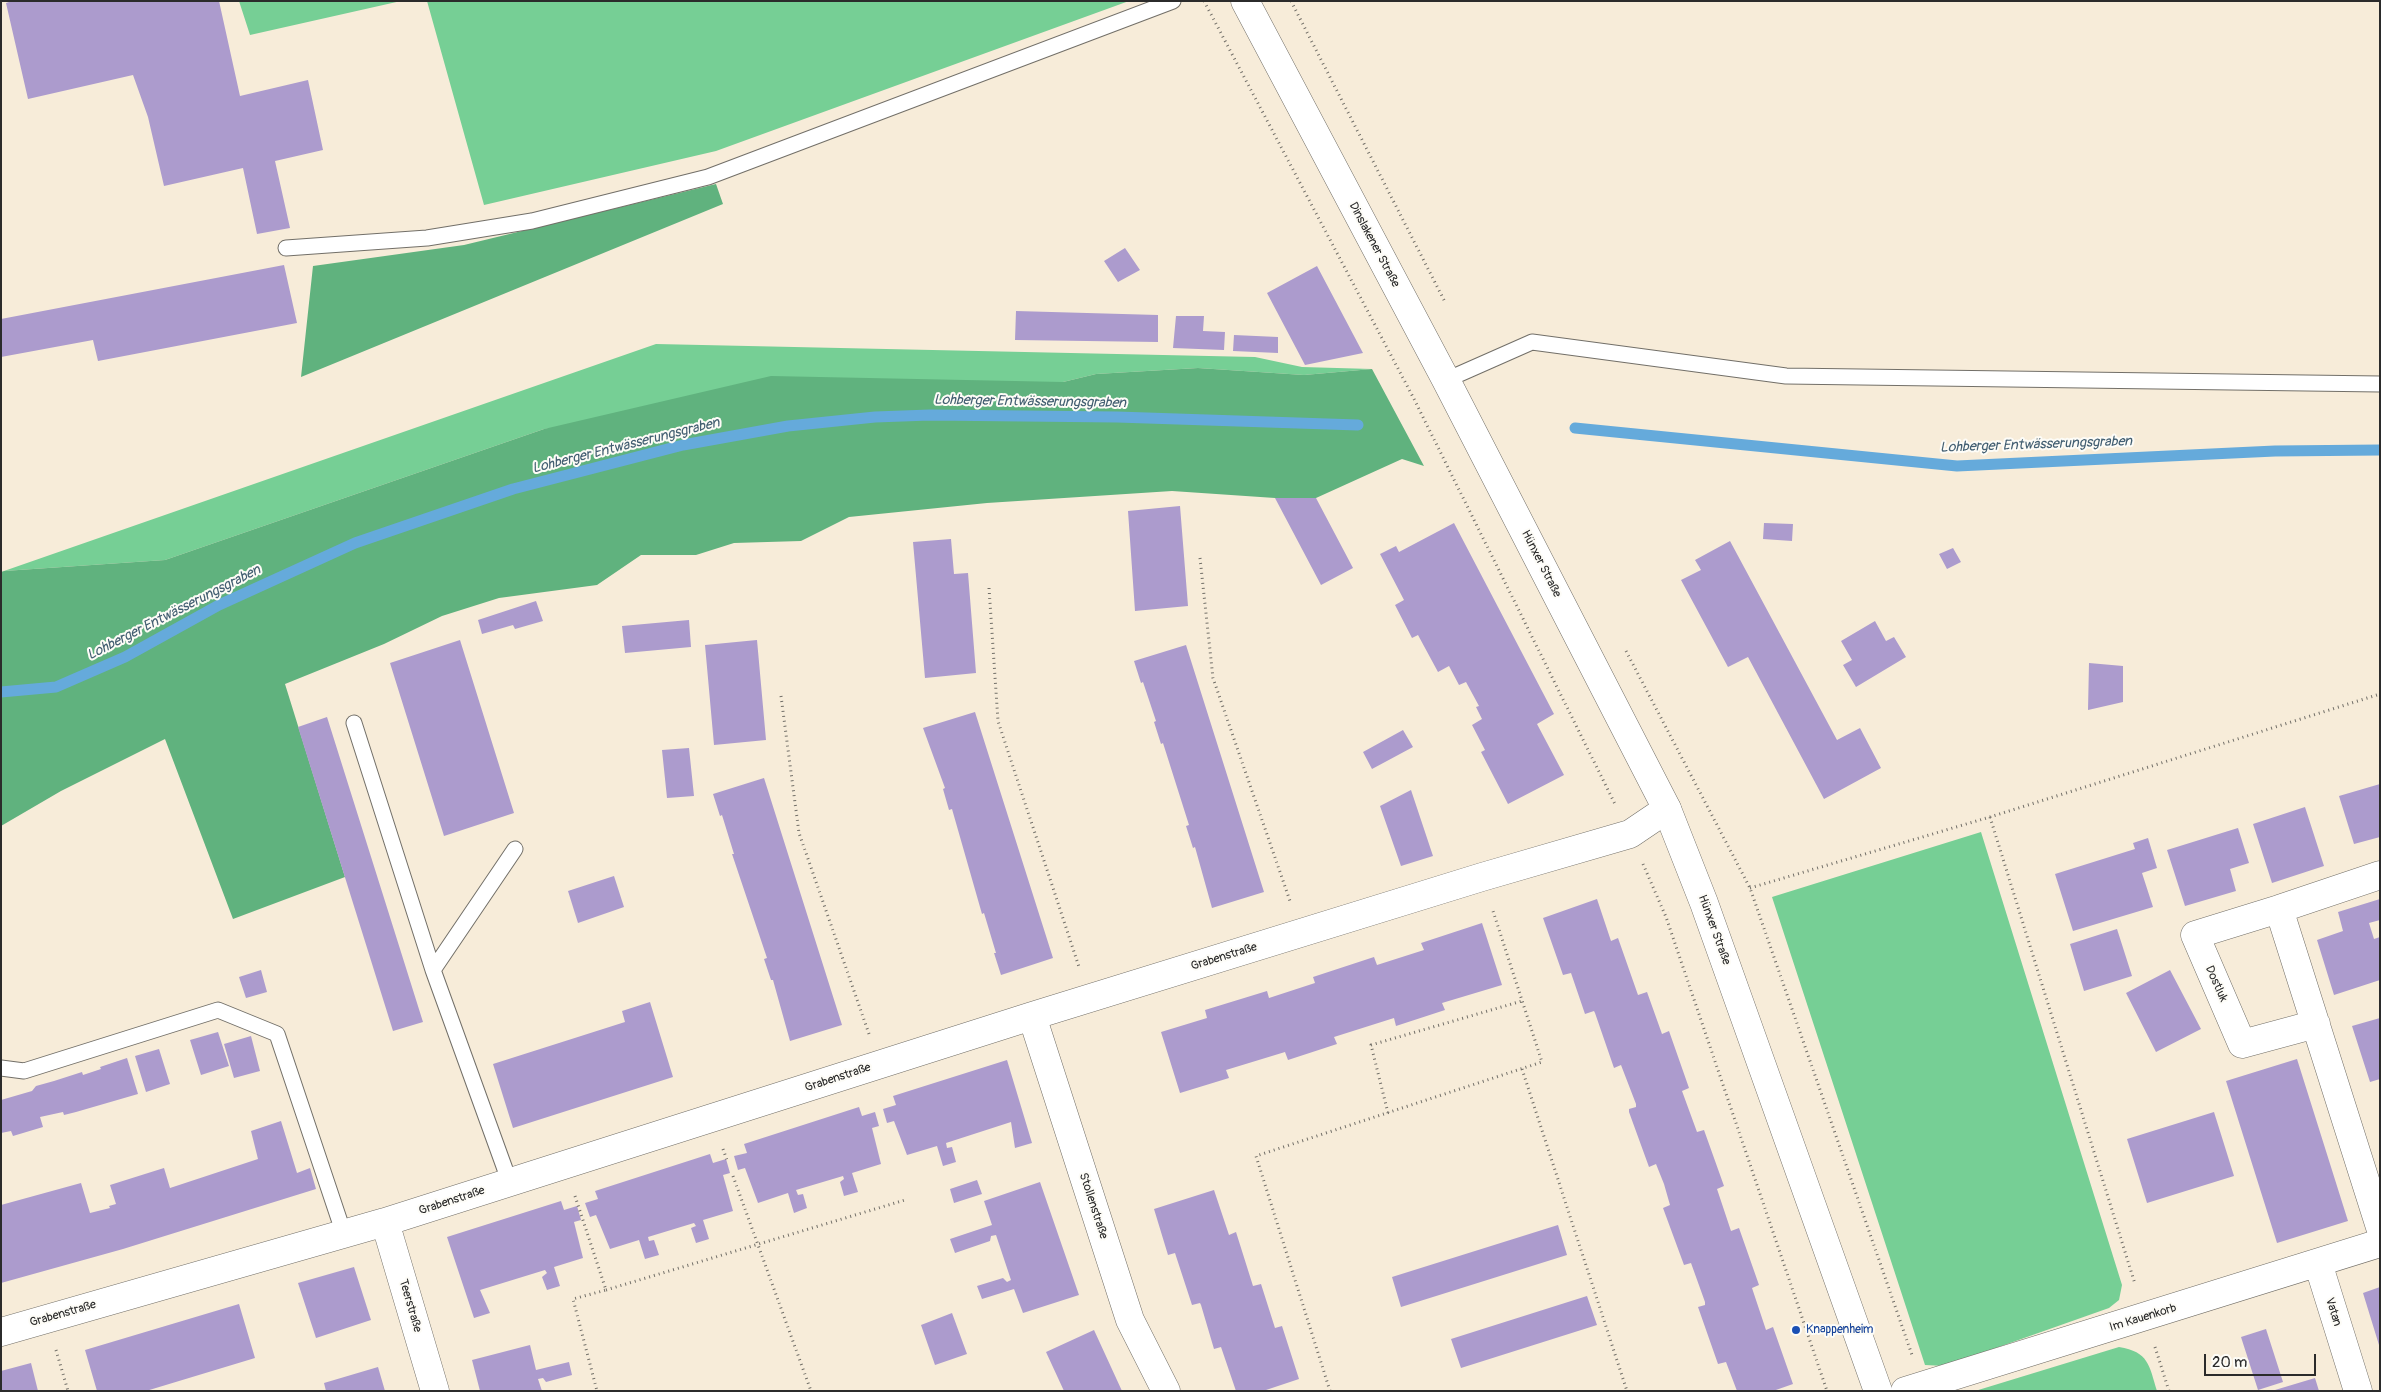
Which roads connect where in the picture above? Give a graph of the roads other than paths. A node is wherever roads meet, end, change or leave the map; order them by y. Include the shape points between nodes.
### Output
1 (1173, 1) edge
2 (1245, 1) edge
3 (286, 248) dead end
4 (1446, 380) junction
5 (2380, 384) edge
6 (1503, 489) joint
7 (354, 723) dead end
8 (1667, 809) junction
9 (515, 849) dead end
10 (2380, 875) edge
11 (2280, 909) junction
12 (433, 970) junction
13 (1032, 1016) junction
14 (2316, 1024) junction
15 (1, 1068) edge
16 (510, 1183) junction
17 (385, 1222) junction
18 (2380, 1227) edge
19 (344, 1234) junction
20 (2380, 1243) edge
21 (2318, 1263) junction
22 (1, 1332) edge
23 (435, 1391) edge
24 (1166, 1391) edge
25 (1878, 1391) edge
26 (1905, 1391) edge
27 (2358, 1391) edge

1 - 3 lane via 708,178 523,222 427,238
2 - 4 street, Dinslakener Straße
4 - 5 lane via 1532,342 1786,376
4 - 6 street, Dinslakener Straße
6 - 8 street, Hünxer Straße
7 - 12 lane
8 - 13 street, Grabenstraße via 1630,834
8 - 25 street, Hünxer Straße via 1704,903
9 - 12 lane
10 - 11 street, Dostluk
11 - 14 street
11 - 14 street, Dostluk via 2195,935 2242,1044
12 - 16 lane
13 - 16 street, Grabenstraße
13 - 24 street, Stollenstraße via 1130,1320
14 - 18 street
15 - 19 lane via 24,1071 218,1010 277,1034
16 - 17 street, Grabenstraße
17 - 19 street, Grabenstraße
17 - 23 street, Teerstraße
19 - 22 street, Grabenstraße
20 - 21 street, Im Kauenkorb
21 - 26 street, Im Kauenkorb
21 - 27 street, Vatan

